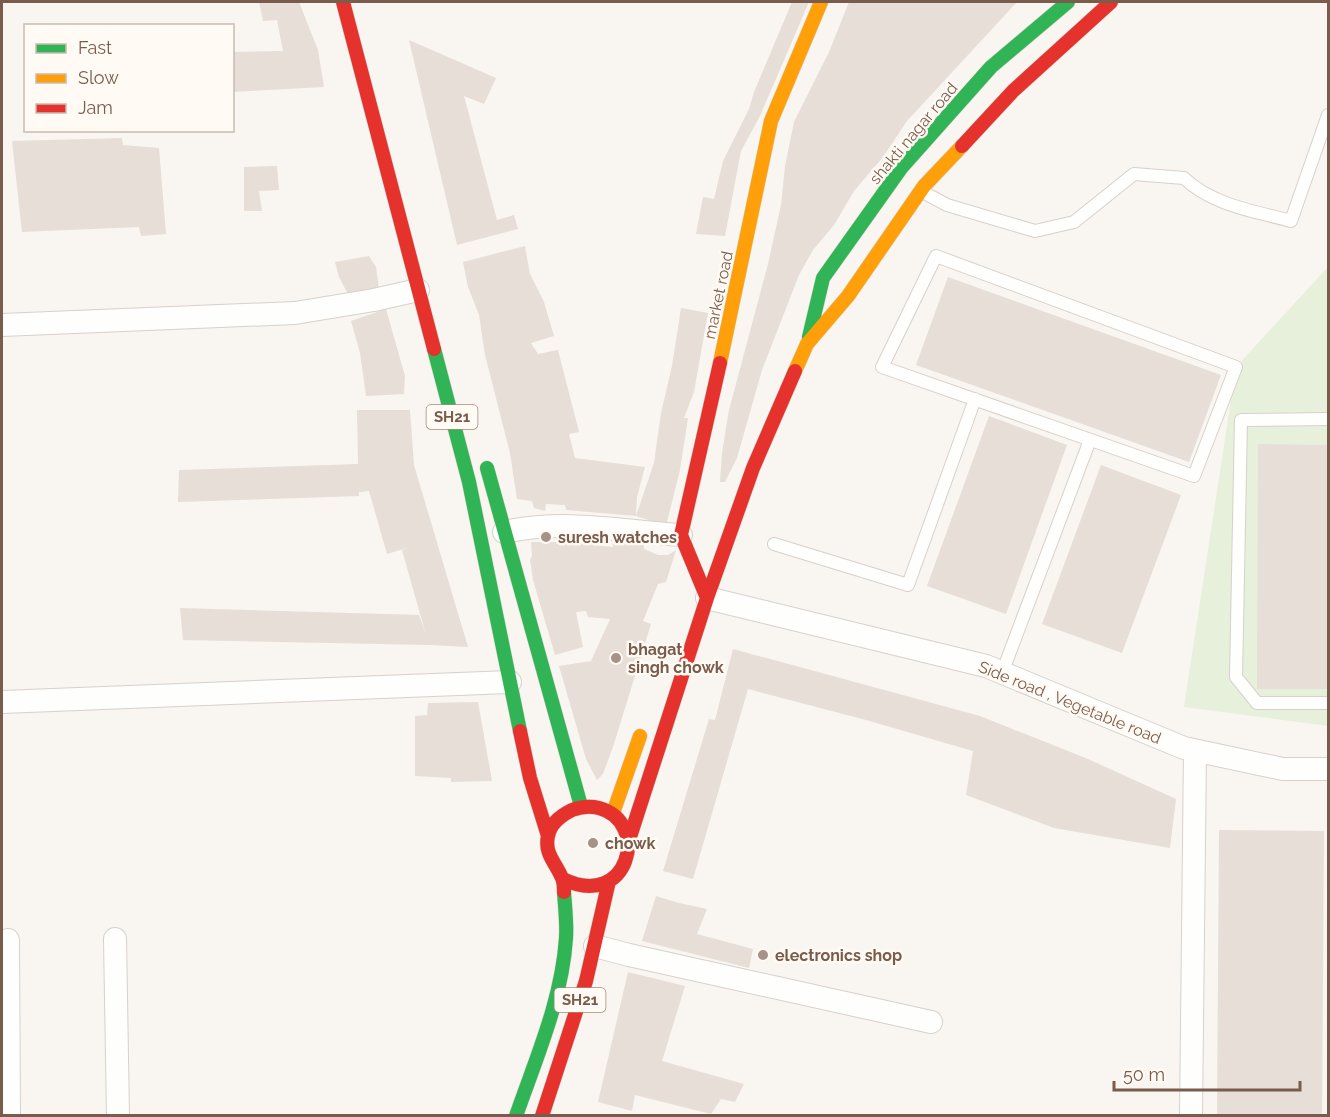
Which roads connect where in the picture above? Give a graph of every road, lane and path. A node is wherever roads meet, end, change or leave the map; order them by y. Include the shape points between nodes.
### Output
1 (343, 2) edge
2 (821, 2) edge
3 (1068, 2) edge
4 (1111, 2) edge
5 (1329, 116) edge
6 (921, 190) junction
7 (418, 290) junction
8 (2, 325) edge
9 (807, 344) junction
10 (975, 399) junction
11 (1329, 419) edge
12 (1090, 440) junction
13 (483, 451) dead end
14 (504, 532) junction
15 (681, 535) junction
16 (774, 544) dead end
17 (707, 598) junction
18 (682, 630) dead end
19 (1002, 673) junction
20 (510, 682) junction
21 (2, 702) edge
22 (1329, 703) edge
23 (643, 727) dead end
24 (1195, 751) junction
25 (1329, 769) edge
26 (581, 806) junction
27 (612, 813) junction
28 (548, 836) junction
29 (629, 840) junction
30 (563, 879) junction
31 (609, 881) junction
32 (115, 939) dead end
33 (8, 940) dead end
34 (595, 946) junction
35 (931, 1022) dead end
36 (9, 1116) edge
37 (118, 1116) edge
38 (516, 1116) edge
39 (542, 1116) edge
40 (1191, 1116) edge

1 - 7 main road, SH21
2 - 15 main road, market road via 771,121
3 - 9 main road, shakti nagar road via 991,67 902,166 823,278
4 - 6 main road via 1012,91
5 - 6 lane via 1291,221 1230,205 1197,190 1184,178 1134,174 1074,222 1035,231 947,205
6 - 9 main road via 848,296
7 - 8 street via 295,313
7 - 20 main road, SH21 via 469,482
9 - 17 main road via 753,468
10 - 12 lane
10 - 12 lane via 882,367 936,256 1236,368 1194,476
10 - 16 lane via 908,585
11 - 22 lane via 1241,420 1236,677 1257,703
12 - 19 lane
13 - 14 main road, SH21
14 - 15 street via 566,525
14 - 26 main road, SH21
15 - 17 main road
17 - 18 main road
17 - 19 street, Side road , Vegetable road
17 - 29 main road
19 - 24 street, Side road , Vegetable road
20 - 21 street
20 - 28 main road, SH21 via 530,778
23 - 27 main road
24 - 25 street, Side road , Vegetable road via 1283,769
24 - 40 street
26 - 27 main road via 598,806
26 - 28 main road via 566,811
27 - 29 main road
28 - 30 main road, SH21 via 547,852
29 - 31 main road, SH21 via 628,856 621,871
30 - 31 main road via 578,886 594,887
30 - 38 main road, SH21 via 566,939 560,977
31 - 34 main road, SH21
32 - 37 street
33 - 36 street
34 - 35 street
34 - 39 main road, SH21

